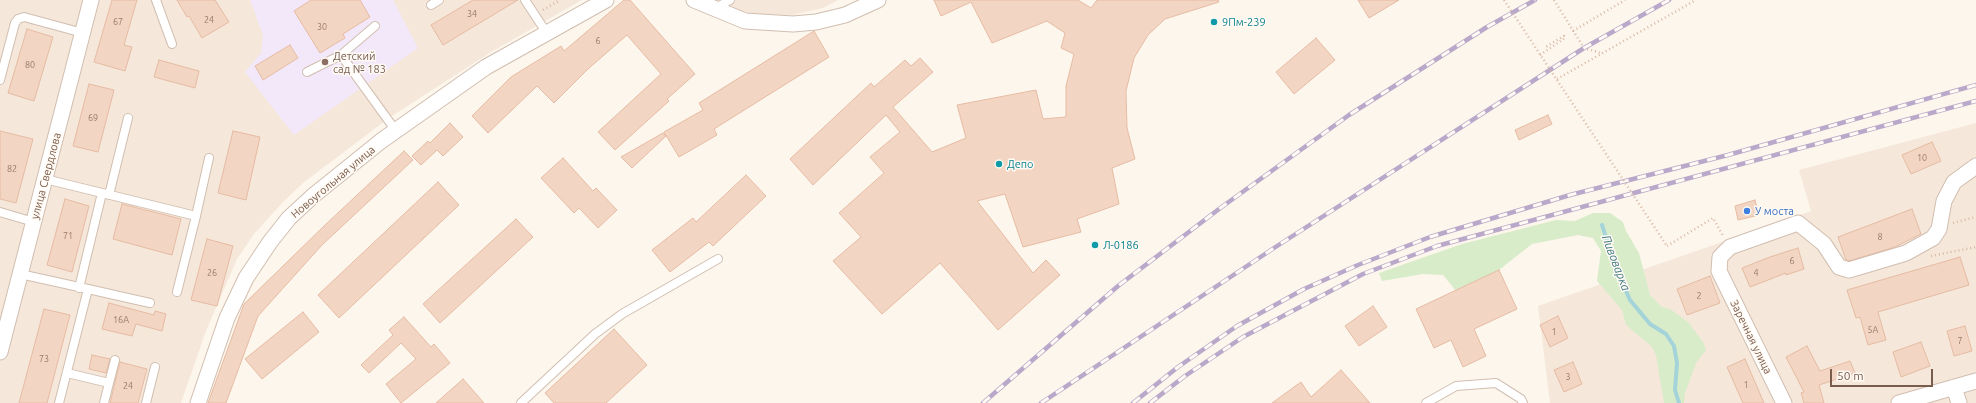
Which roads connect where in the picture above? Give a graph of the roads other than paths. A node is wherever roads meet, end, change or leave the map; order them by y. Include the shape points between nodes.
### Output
1 (91, 0) edge
2 (156, 0) edge
3 (439, 0) edge
4 (525, 0) edge
5 (606, 0) edge
6 (694, 0) edge
7 (730, 0) edge
8 (878, 0) edge
9 (431, 5) dead end
10 (713, 9) junction
11 (376, 26) dead end
12 (546, 32) junction
13 (83, 33) junction
14 (172, 44) dead end
15 (341, 55) junction
16 (307, 72) dead end
17 (0, 80) edge
18 (128, 118) dead end
19 (396, 131) junction
20 (209, 158) dead end
21 (1976, 166) edge
22 (45, 179) junction
23 (106, 194) junction
24 (0, 212) edge
25 (196, 216) junction
26 (34, 222) junction
27 (718, 259) dead end
28 (20, 274) junction
29 (79, 288) junction
30 (88, 289) junction
31 (177, 292) dead end
32 (150, 303) dead end
33 (0, 352) edge
34 (115, 360) dead end
35 (156, 367) dead end
36 (67, 373) junction
37 (1976, 381) edge
38 (110, 383) junction
39 (1954, 387) junction
40 (59, 403) edge
41 (104, 403) edge
42 (146, 403) edge
43 (198, 403) edge
44 (521, 403) edge
45 (1426, 403) edge
46 (1523, 403) edge
47 (1784, 403) edge
48 (1899, 403) edge
49 (1959, 403) edge

1 - 13 street, улица Свердлова
2 - 14 lane
3 - 9 lane
4 - 12 lane
5 - 12 street, Новоугольная улица
6 - 10 street
7 - 10 lane
8 - 10 street via 845,15 793,24 745,21
11 - 15 lane
12 - 19 street, Новоугольная улица via 486,66
13 - 17 lane via 24,17 18,19
13 - 22 street, улица Свердлова
15 - 16 lane
15 - 19 lane
18 - 23 lane
19 - 43 street, Новоугольная улица via 314,195 289,218 270,242 246,278 227,318
20 - 25 lane
21 - 47 street, Заречная улица via 1954,182 1944,201 1939,229 1933,238 1906,253 1848,270 1839,267 1824,244 1798,223 1730,247 1720,257 1718,271
22 - 23 lane
22 - 26 street, улица Свердлова
23 - 25 lane
23 - 29 lane
24 - 26 lane
25 - 31 lane
26 - 28 street, улица Свердлова
27 - 44 lane via 622,314 595,334
28 - 29 lane
28 - 33 street, улица Свердлова
29 - 30 lane
30 - 32 lane
30 - 36 lane
34 - 38 lane
35 - 42 lane
36 - 38 lane
36 - 40 lane
37 - 39 street
38 - 41 lane
39 - 48 street
39 - 49 street
45 - 46 lane via 1456,386 1496,383 1521,399

